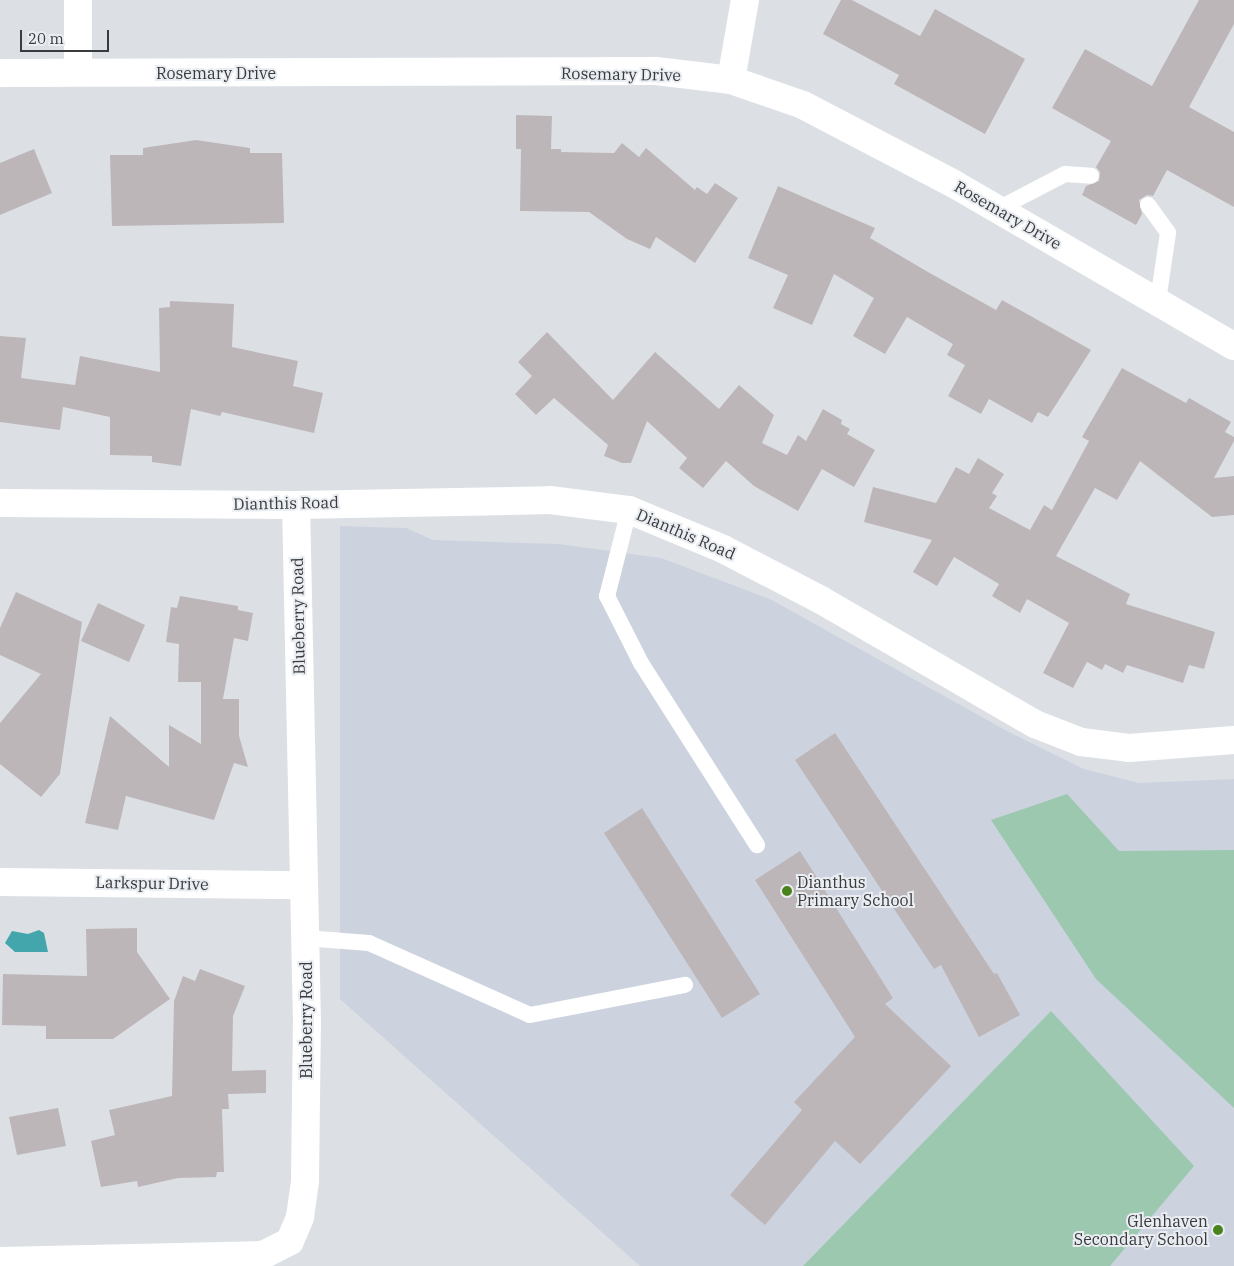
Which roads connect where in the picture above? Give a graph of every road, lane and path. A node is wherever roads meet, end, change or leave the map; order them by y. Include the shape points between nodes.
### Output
1 (78, 0) edge
2 (746, 0) edge
3 (78, 72) junction
4 (0, 73) edge
5 (731, 80) junction
6 (1091, 176) dead end
7 (1148, 206) dead end
8 (998, 209) junction
9 (1158, 301) junction
10 (1234, 346) edge
11 (0, 503) edge
12 (296, 504) junction
13 (630, 510) junction
14 (1234, 740) edge
15 (757, 845) dead end
16 (0, 882) edge
17 (304, 885) junction
18 (305, 938) junction
19 (685, 985) dead end
20 (0, 1261) edge

1 - 3 street
2 - 5 street
3 - 4 street, Rosemary Drive
3 - 5 street, Rosemary Drive via 656,71
5 - 8 street, Rosemary Drive via 802,105
6 - 8 lane via 1065,174
7 - 9 lane via 1168,233
8 - 9 street, Rosemary Drive
9 - 10 street, Rosemary Drive
11 - 12 street, Dianthis Road
12 - 13 street, Dianthis Road via 550,500
12 - 17 street, Blueberry Road
13 - 14 street, Dianthis Road via 724,549 821,600 1035,724 1081,742 1129,748
13 - 15 lane via 607,596 642,663
16 - 17 street, Larkspur Drive
17 - 18 street, Blueberry Road
18 - 19 lane via 369,943 530,1015
18 - 20 street, Blueberry Road via 305,1180 300,1217 290,1241 263,1255

